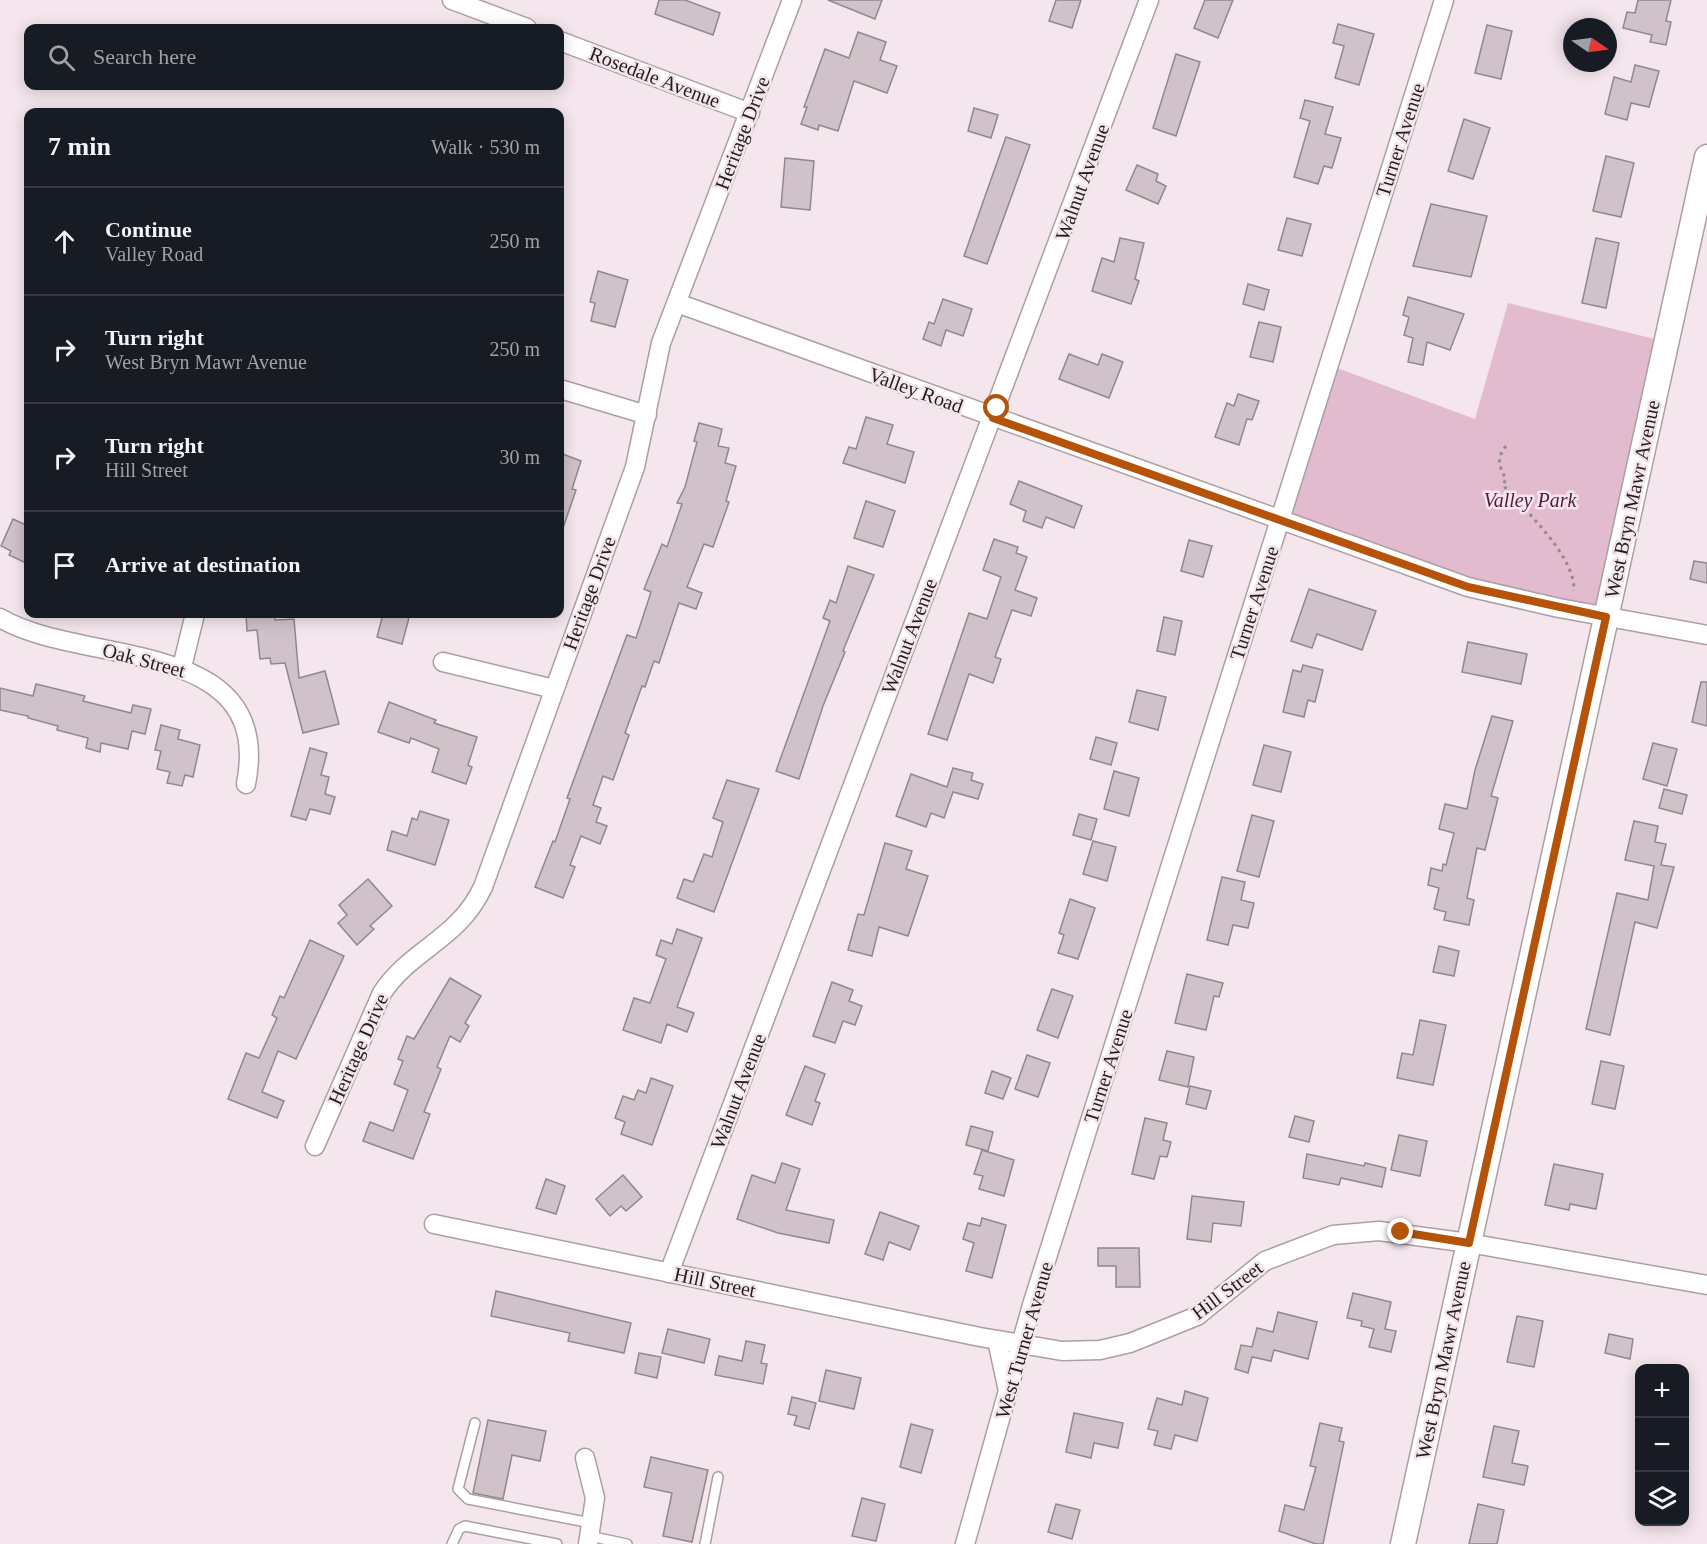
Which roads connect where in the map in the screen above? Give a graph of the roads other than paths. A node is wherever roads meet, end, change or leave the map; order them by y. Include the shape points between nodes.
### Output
1 (452, 0) edge
2 (792, 0) edge
3 (1149, 0) edge
4 (1444, 0) edge
5 (516, 24) edge
6 (564, 43) edge
7 (750, 113) junction
8 (1707, 157) edge
9 (676, 303) junction
10 (564, 390) edge
11 (647, 415) junction
12 (993, 418) junction
13 (1280, 520) junction
14 (1606, 617) junction
15 (0, 618) edge
16 (194, 618) edge
17 (1707, 635) edge
18 (443, 662) dead end
19 (182, 667) junction
20 (554, 690) junction
21 (246, 784) dead end
22 (1085, 1137) joint
23 (315, 1146) dead end
24 (434, 1224) dead end
25 (1469, 1243) junction
26 (669, 1273) junction
27 (1707, 1285) edge
28 (997, 1340) junction
29 (1022, 1344) junction
30 (1008, 1393) junction
31 (475, 1423) dead end
32 (585, 1458) dead end
33 (718, 1477) dead end
34 (590, 1534) edge
35 (452, 1544) edge
36 (557, 1544) edge
37 (627, 1544) edge
38 (705, 1544) edge
39 (965, 1544) edge
40 (1403, 1544) edge

1 - 5 street
2 - 7 street, Heritage Drive
3 - 12 street, Walnut Avenue
4 - 13 street, Turner Avenue
6 - 7 street, Rosedale Avenue
7 - 9 street, Heritage Drive
8 - 14 street, West Bryn Mawr Avenue
9 - 11 street, Heritage Drive via 661,343
9 - 12 street, Valley Road
10 - 11 street
11 - 20 street, Heritage Drive via 635,468
12 - 13 street, Valley Road
12 - 26 street, Walnut Avenue
13 - 14 street, Valley Road via 1468,587
13 - 22 street, Turner Avenue
14 - 17 street, Valley Road
14 - 25 street, West Bryn Mawr Avenue
15 - 19 street, Oak Street via 35,634
16 - 19 street
18 - 20 street
19 - 21 street, Oak Street via 217,686 235,704 249,748
20 - 23 street, Heritage Drive via 478,897 461,922 398,972 386,988
22 - 29 street, West Turner Avenue
24 - 26 street, Hill Street
25 - 27 street, Hill Street
25 - 29 street, Hill Street via 1380,1231 1333,1235 1265,1261 1197,1316 1148,1338 1078,1352
25 - 40 street, West Bryn Mawr Avenue
26 - 28 street, Hill Street
28 - 29 street, Hill Street
28 - 30 street
29 - 30 street, West Turner Avenue
30 - 39 street, West Turner Avenue
31 - 34 lane via 458,1489 468,1499
32 - 34 street via 595,1498
33 - 38 lane
34 - 37 lane
35 - 36 lane via 459,1529 465,1526

